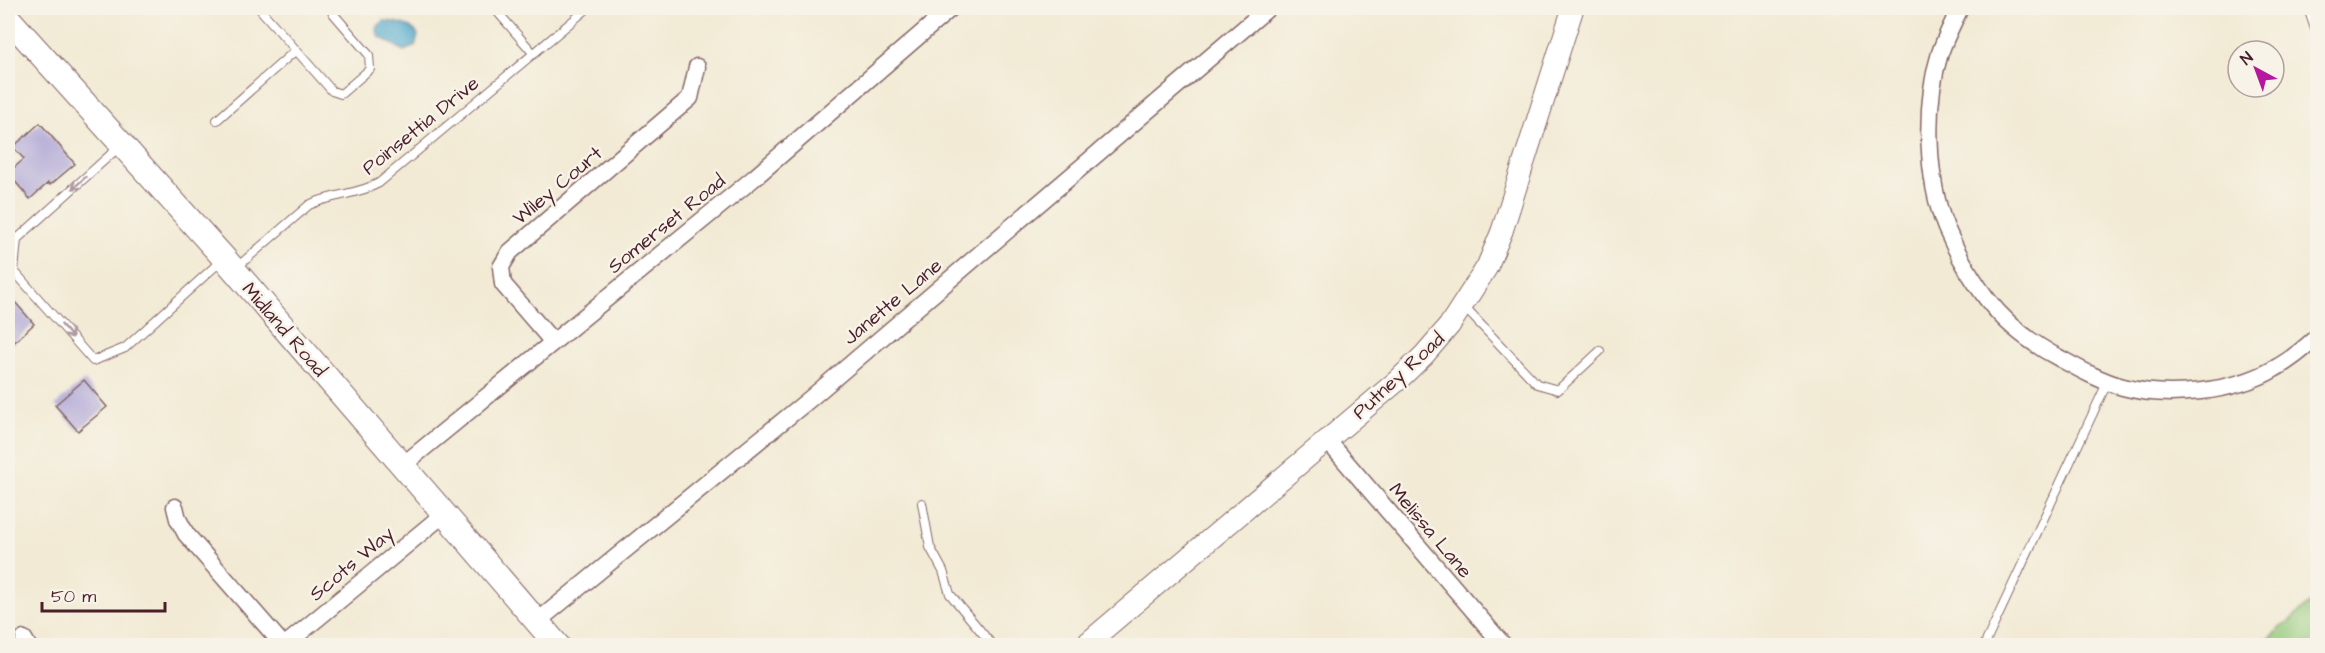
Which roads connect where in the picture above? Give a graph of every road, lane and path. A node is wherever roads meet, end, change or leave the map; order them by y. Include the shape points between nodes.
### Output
1 (259, 8) edge
2 (337, 8) edge
3 (494, 8) edge
4 (588, 8) edge
5 (951, 8) edge
6 (1269, 8) edge
7 (1573, 8) edge
8 (1960, 8) edge
9 (2306, 8) edge
10 (8, 18) edge
11 (2318, 38) edge
12 (296, 50) junction
13 (534, 54) junction
14 (697, 66) dead end
15 (217, 120) dead end
16 (123, 144) junction
17 (229, 264) junction
18 (1463, 307) junction
19 (2318, 336) edge
20 (554, 342) junction
21 (1600, 351) dead end
22 (2108, 381) junction
23 (1327, 440) junction
24 (403, 465) junction
25 (922, 502) dead end
26 (175, 507) dead end
27 (444, 513) junction
28 (538, 621) junction
29 (284, 645) edge
30 (558, 645) edge
31 (993, 645) edge
32 (1036, 645) edge
33 (1057, 645) edge
34 (1084, 645) edge
35 (1504, 645) edge
36 (1984, 645) edge

1 - 12 lane
2 - 12 lane via 332,12 369,55 370,69 341,94 332,91
3 - 13 lane
4 - 13 lane, Poinsettia Drive
5 - 20 street, Somerset Road via 754,178
6 - 28 street, Janette Lane via 811,398
7 - 18 street, Putney Road via 1502,231
8 - 22 street via 1940,53 1931,101 1932,169 1946,227 1988,301 2014,327 2044,350
9 - 11 lane
10 - 16 main road, Midland Road
12 - 15 lane
13 - 17 lane, Poinsettia Drive via 379,183 309,205
14 - 20 street, Wiley Court via 690,98 510,252 501,267 503,284
16 - 17 main road, Midland Road
16 -> 17 lane, Poinsettia Drive via 17,239 14,271 93,361 125,348
17 - 24 main road, Midland Road
18 - 21 lane via 1537,384 1558,390
18 - 23 street, Putney Road via 1424,355
19 - 22 street via 2299,354 2272,370 2214,389 2168,393
20 - 24 street, Somerset Road
22 - 36 lane
23 - 34 street, Putney Road
23 - 35 street, Melissa Lane
24 - 27 main road, Midland Road
25 - 31 lane via 930,547 950,594
26 - 29 street via 186,534
27 - 28 main road, Midland Road
27 - 29 street, Scots Way
28 - 30 main road, Midland Road
32 - 33 lane

